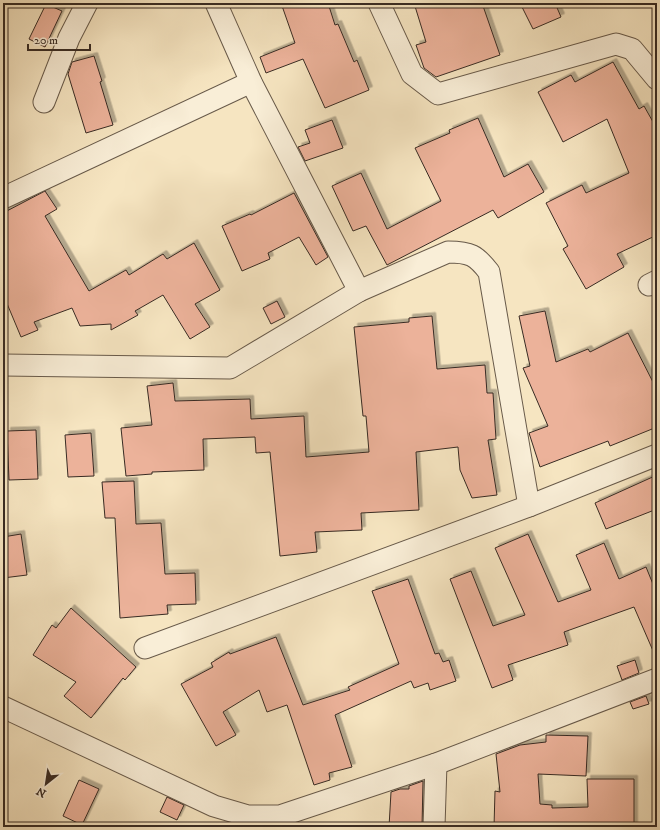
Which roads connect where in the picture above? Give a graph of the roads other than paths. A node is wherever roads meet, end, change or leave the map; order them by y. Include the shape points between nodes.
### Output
1 (87, 3) edge
2 (216, 3) edge
3 (379, 3) edge
4 (657, 79) edge
5 (251, 82) junction
6 (44, 102) dead end
7 (3, 198) edge
8 (359, 291) junction
9 (3, 365) edge
10 (657, 455) edge
11 (529, 506) junction
12 (145, 648) dead end
13 (657, 679) edge
14 (3, 706) edge
15 (436, 764) junction
16 (305, 818) edge
17 (434, 827) edge

1 - 6 street via 69,38
2 - 5 street
3 - 4 street via 412,74 438,94 616,44 632,49
5 - 7 street
5 - 8 street
8 - 9 street via 230,368
8 - 11 street via 448,252 464,252 479,258 489,272
10 - 11 street
11 - 12 street
13 - 15 street
14 - 16 street via 214,806 248,816
15 - 16 street
15 - 17 street

